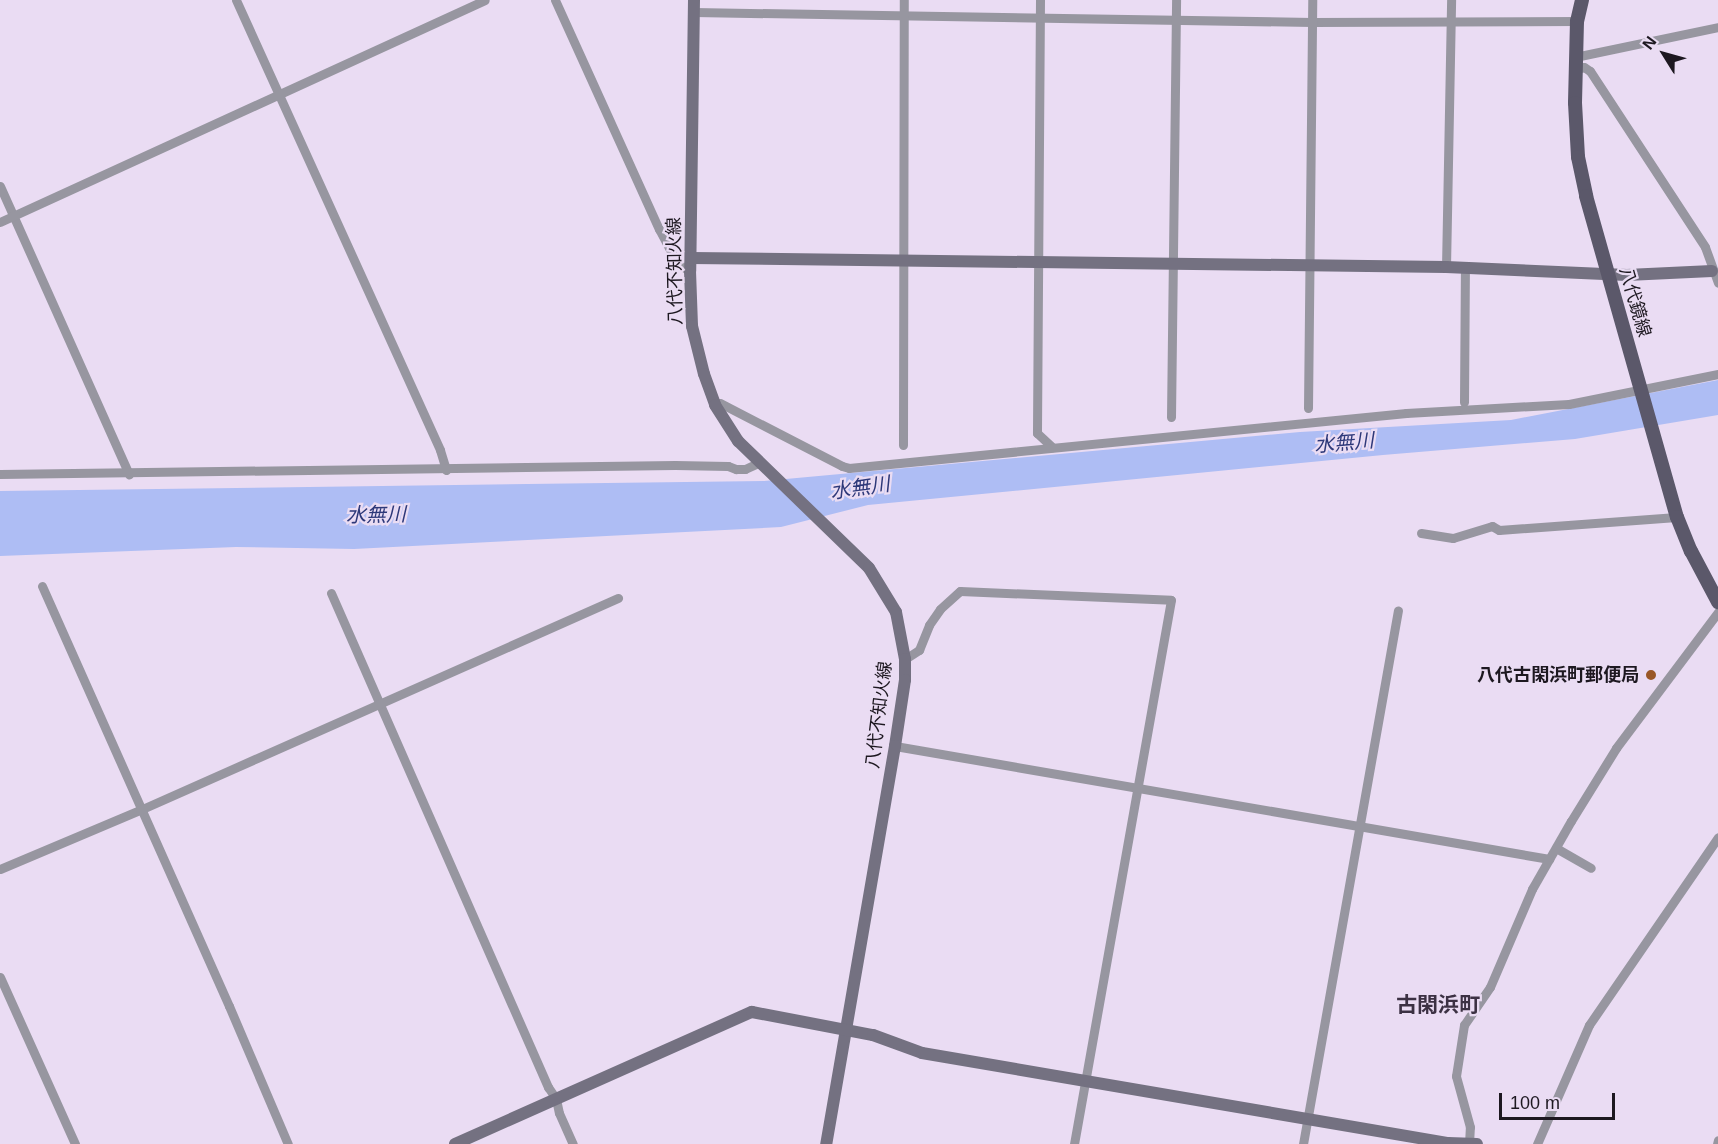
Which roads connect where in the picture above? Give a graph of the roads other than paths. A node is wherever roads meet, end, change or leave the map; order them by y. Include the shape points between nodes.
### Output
1 (236, 0) edge
2 (485, 0) edge
3 (555, 0) edge
4 (904, 0) edge
5 (1040, 0) edge
6 (1176, 0) edge
7 (1312, 0) edge
8 (1451, 0) edge
9 (1582, 0) edge
10 (694, 6) edge
11 (904, 14) junction
12 (1040, 18) junction
13 (1175, 20) junction
14 (1577, 21) junction
15 (1312, 22) junction
16 (1450, 23) junction
17 (1718, 27) edge
18 (1576, 63) junction
19 (279, 96) junction
20 (0, 186) edge
21 (14, 216) junction
22 (0, 222) edge
23 (691, 258) junction
24 (903, 261) junction
25 (1038, 264) junction
26 (1172, 265) junction
27 (1308, 266) junction
28 (1446, 267) junction
29 (1465, 268) junction
30 (690, 271) junction
31 (1608, 274) junction
32 (1716, 274) edge
33 (1718, 374) edge
34 (1641, 389) junction
35 (1464, 402) dead end
36 (715, 405) junction
37 (1308, 408) dead end
38 (1171, 417) dead end
39 (903, 445) dead end
40 (1052, 447) junction
41 (761, 465) junction
42 (446, 470) junction
43 (0, 474) edge
44 (129, 474) junction
45 (1677, 517) junction
46 (1421, 533) dead end
47 (42, 586) dead end
48 (331, 593) dead end
49 (618, 598) dead end
50 (1718, 602) edge
51 (1398, 610) dead end
52 (1718, 612) edge
53 (905, 659) junction
54 (380, 704) junction
55 (895, 746) junction
56 (1138, 788) junction
57 (140, 810) junction
58 (1359, 827) junction
59 (1718, 837) edge
60 (1556, 848) junction
61 (1549, 859) junction
62 (1592, 868) dead end
63 (0, 869) edge
64 (0, 977) edge
65 (846, 1032) junction
66 (1085, 1080) junction
67 (556, 1099) junction
68 (1307, 1119) junction
69 (75, 1144) edge
70 (288, 1144) edge
71 (455, 1144) edge
72 (573, 1144) edge
73 (826, 1144) edge
74 (1074, 1144) edge
75 (1303, 1144) edge
76 (1468, 1144) edge
77 (1477, 1144) edge
78 (1537, 1144) edge

1 - 19 street
2 - 19 street
3 - 30 street via 659,229 678,264
4 - 11 street
5 - 12 street
6 - 13 street
7 - 15 street
8 - 16 street
9 - 14 main road, 八代鏡線
10 - 11 street via 807,16
10 - 23 main road, 八代不知火線
11 - 12 street
11 - 24 street
12 - 13 street
12 - 25 street
13 - 15 street
13 - 26 street
14 - 16 street
14 - 18 main road, 八代鏡線
15 - 16 street
15 - 27 street
16 - 28 street
17 - 18 street
18 - 31 main road, 八代鏡線 via 1578,157
18 - 32 street via 1590,71 1705,247
19 - 21 street
19 - 42 street
20 - 21 street
21 - 22 street
21 - 44 street
23 - 24 main road
23 - 30 main road, 八代不知火線
24 - 25 main road
24 - 39 street
25 - 26 main road
25 - 40 street via 1037,433
26 - 27 main road
26 - 38 street
27 - 28 main road
27 - 37 street
28 - 29 main road
29 - 31 main road
29 - 35 street
30 - 36 main road, 八代不知火線 via 694,336
31 - 32 main road
31 - 34 main road, 八代鏡線
33 - 34 street
34 - 40 street via 1569,404 1406,413
34 - 45 main road, 八代鏡線
36 - 40 street via 720,403 849,468
36 - 41 main road, 八代不知火線
41 - 42 street via 745,469 675,465
41 - 53 main road, 八代不知火線 via 869,568 896,612
42 - 44 street
43 - 44 street
45 - 46 street via 1498,530 1492,526 1453,538
45 - 50 main road, 八代鏡線
47 - 57 street
48 - 54 street
49 - 54 street
51 - 58 street
52 - 60 street via 1616,748
53 - 55 main road, 八代不知火線
53 - 56 street via 920,650 929,625 960,591 1172,600
54 - 57 street
54 - 67 street
55 - 56 street
55 - 65 main road, 八代不知火線
56 - 58 street
56 - 66 street
57 - 63 street
57 - 70 street
58 - 61 street
58 - 68 street
59 - 78 street via 1589,1025
60 - 61 street
60 - 62 street
61 - 76 street via 1512,932 1490,987 1464,1025 1456,1076 1470,1127
64 - 69 street
65 - 66 main road via 873,1035 922,1053
65 - 67 main road via 752,1012
65 - 73 main road, 八代不知火線
66 - 68 main road
66 - 74 street
67 - 71 main road
67 - 72 street
68 - 75 street
68 - 76 main road
76 - 77 main road

